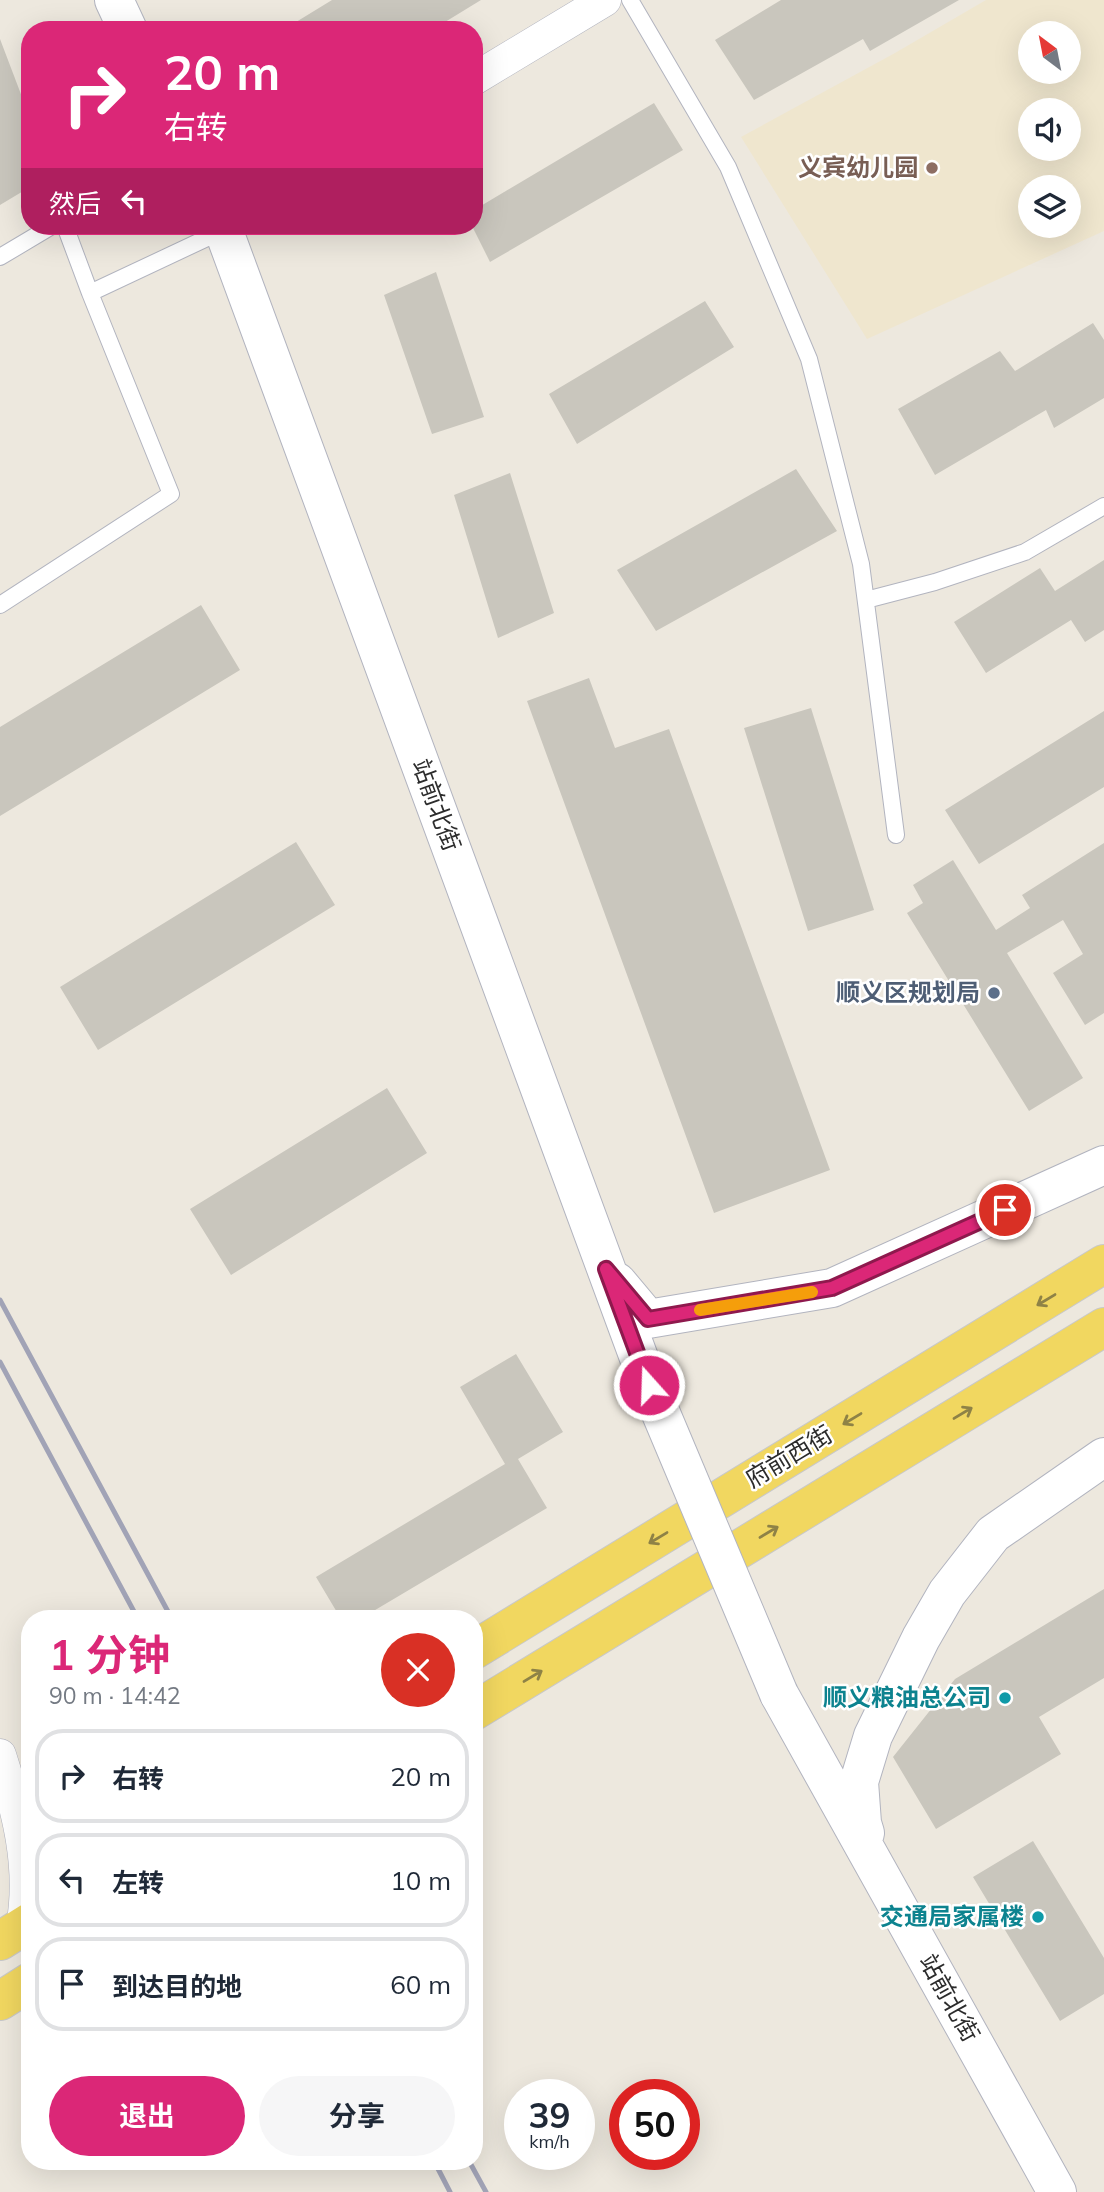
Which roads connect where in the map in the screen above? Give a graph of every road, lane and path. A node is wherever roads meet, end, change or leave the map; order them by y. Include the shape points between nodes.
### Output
1 (114, 0) edge
2 (605, 0) edge
3 (630, 0) edge
4 (124, 21) edge
5 (483, 74) edge
6 (37, 235) edge
7 (68, 235) edge
8 (210, 235) edge
9 (229, 235) edge
10 (0, 257) edge
11 (90, 293) junction
12 (1104, 506) edge
13 (866, 600) junction
14 (0, 605) edge
15 (896, 835) dead end
16 (1104, 1165) edge
17 (1104, 1264) edge
18 (606, 1269) junction
19 (1104, 1327) edge
20 (1104, 1457) edge
21 (483, 1644) edge
22 (483, 1706) edge
23 (0, 1755) edge
24 (21, 1833) edge
25 (881, 1877) junction
26 (21, 1987) edge
27 (0, 2000) edge
28 (1057, 2192) edge

1 - 4 main road
2 - 5 street
3 - 13 lane via 728,167 809,359
6 - 10 lane
7 - 11 lane
8 - 11 lane
9 - 18 main road, 站前北街
11 - 14 lane via 171,494
12 - 13 lane via 1025,552
13 - 15 lane
16 - 18 main road via 832,1288 648,1319
17 -> 21 main road, 府前西街
18 - 25 main road, 站前北街, bridge via 649,1385 779,1694
22 -> 19 main road
20 - 25 main road via 992,1534 947,1593 921,1638 873,1736 859,1782 862,1823
23 - 24 street
25 - 28 main road, 站前北街
26 - 27 main road

